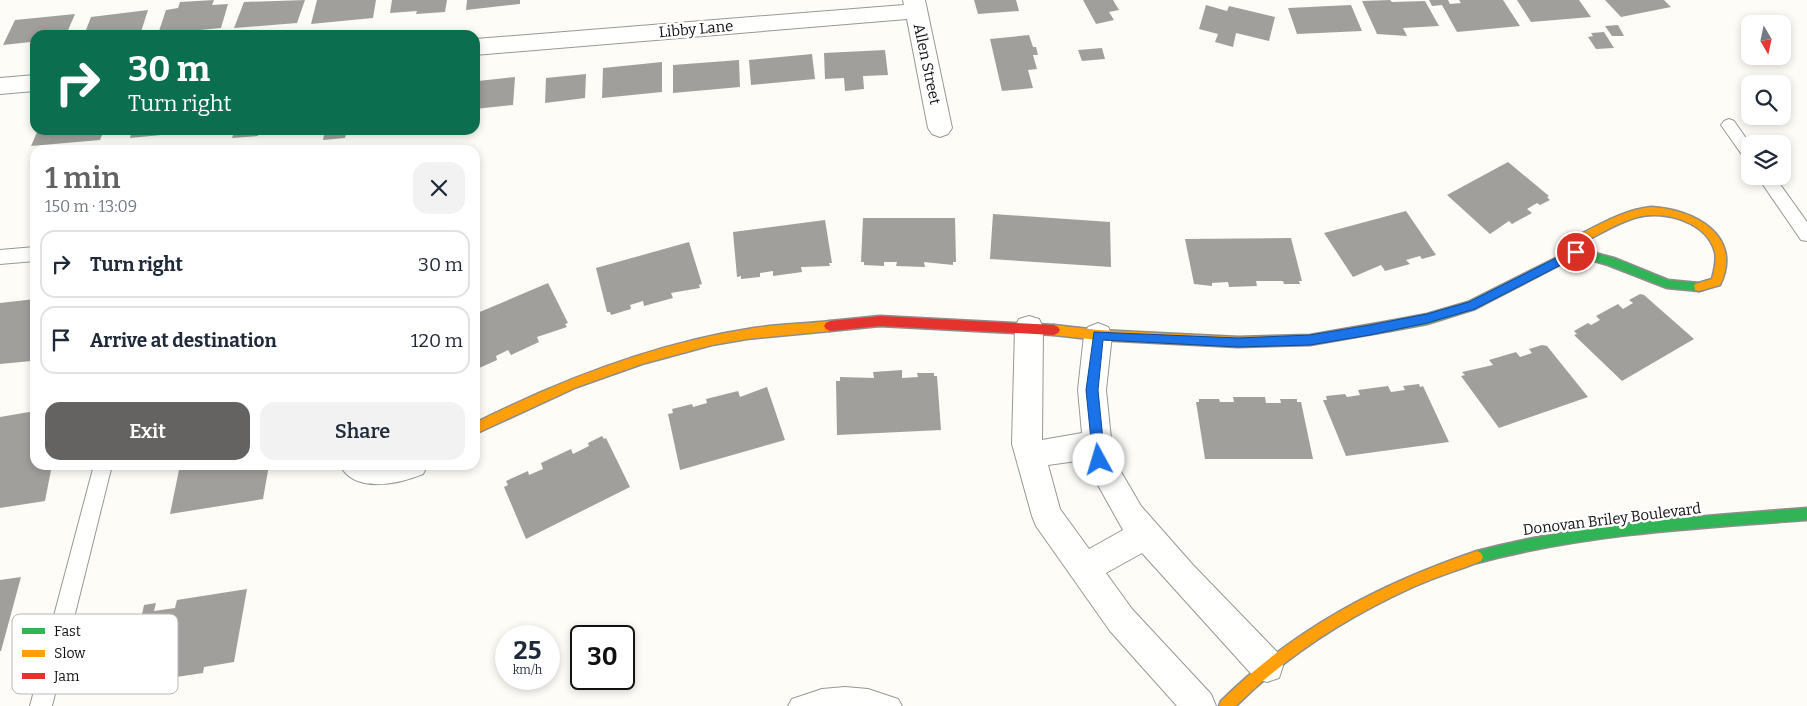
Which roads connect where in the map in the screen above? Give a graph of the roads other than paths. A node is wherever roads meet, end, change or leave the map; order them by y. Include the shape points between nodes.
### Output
1 (915, 5) edge
2 (480, 47) edge
3 (30, 83) edge
4 (0, 86) edge
5 (1729, 125) dead end
6 (940, 128) dead end
7 (1741, 142) edge
8 (1771, 185) edge
9 (1807, 235) edge
10 (1576, 252) junction
11 (30, 254) edge
12 (0, 257) edge
13 (1029, 327) junction
14 (1098, 335) junction
15 (480, 422) edge
16 (1097, 444) junction
17 (1030, 455) junction
18 (102, 470) edge
19 (1807, 514) edge
20 (1146, 534) junction
21 (1084, 569) junction
22 (65, 614) edge
23 (1267, 666) junction
24 (799, 706) edge
25 (891, 706) edge
26 (1199, 706) edge
27 (1226, 706) edge

1 - 2 street, Libby Lane
1 - 6 street, Allen Street
3 - 4 street
5 - 7 lane
8 - 9 lane
10 - 10 street via 1674,286 1706,286 1716,282 1722,265 1718,243 1709,232 1679,215 1661,212 1642,212 1577,240
10 - 14 street via 1472,306 1370,330 1310,340 1238,342
11 - 12 lane
13 - 14 street
13 - 15 street via 880,321 747,334 630,362
13 - 17 street via 1027,444
14 - 16 street via 1092,390
16 - 17 street
16 - 20 street via 1099,460 1130,516
17 - 21 street via 1047,516
18 - 22 lane
19 - 23 street, Donovan Briley Boulevard via 1577,536 1513,547 1444,567 1394,589 1286,651
20 - 21 street
20 - 23 street
21 - 26 street via 1121,620
23 - 27 street, Donovan Briley Boulevard
24 - 25 lane via 855,696

